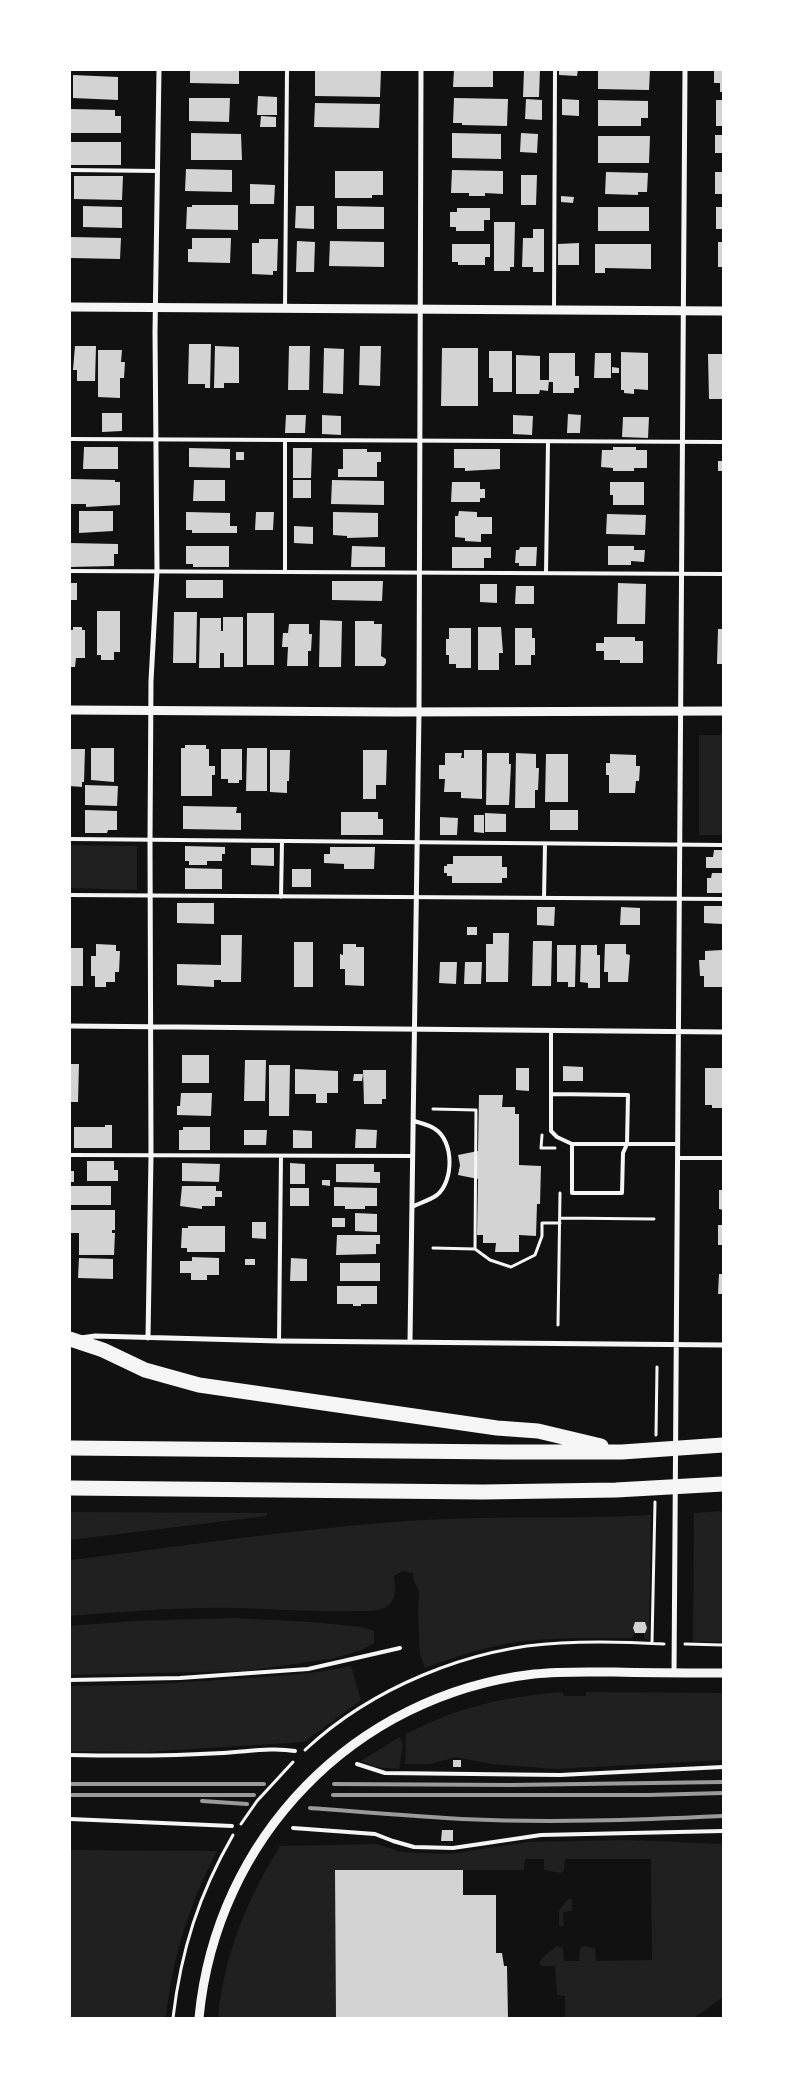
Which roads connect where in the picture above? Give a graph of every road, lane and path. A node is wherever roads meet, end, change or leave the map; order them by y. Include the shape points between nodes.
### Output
1 (159, 70) edge
2 (287, 70) edge
3 (421, 70) edge
4 (554, 70) edge
5 (685, 70) edge
6 (70, 170) edge
7 (158, 171) junction
8 (70, 307) edge
9 (156, 308) junction
10 (285, 309) junction
11 (420, 309) junction
12 (554, 310) junction
13 (684, 310) junction
14 (723, 311) edge
15 (70, 439) edge
16 (157, 440) junction
17 (285, 441) junction
18 (420, 441) junction
19 (548, 442) junction
20 (683, 442) junction
21 (723, 442) edge
22 (70, 571) edge
23 (157, 571) junction
24 (285, 572) junction
25 (419, 573) junction
26 (546, 573) junction
27 (682, 574) junction
28 (723, 574) edge
29 (70, 710) edge
30 (152, 710) junction
31 (681, 710) junction
32 (723, 711) edge
33 (419, 712) junction
34 (70, 839) edge
35 (150, 840) junction
36 (282, 841) junction
37 (417, 842) junction
38 (545, 844) junction
39 (680, 845) junction
40 (723, 845) edge
41 (70, 895) edge
42 (150, 895) junction
43 (281, 896) junction
44 (416, 897) junction
45 (544, 898) junction
46 (723, 899) edge
47 (679, 900) junction
48 (70, 1026) edge
49 (150, 1026) junction
50 (415, 1029) junction
51 (552, 1031) junction
52 (677, 1031) junction
53 (723, 1032) edge
54 (552, 1094) junction
55 (433, 1109) dead end
56 (414, 1121) junction
57 (542, 1129) dead end
58 (572, 1144) junction
59 (627, 1144) junction
60 (678, 1144) junction
61 (561, 1148) dead end
62 (70, 1155) edge
63 (151, 1156) junction
64 (281, 1156) junction
65 (413, 1156) junction
66 (678, 1158) junction
67 (723, 1158) edge
68 (560, 1192) dead end
69 (412, 1207) junction
70 (654, 1219) dead end
71 (560, 1221) junction
72 (432, 1248) dead end
73 (476, 1249) junction
74 (558, 1325) dead end
75 (148, 1338) junction
76 (70, 1339) edge
77 (280, 1341) junction
78 (410, 1341) junction
79 (676, 1345) junction
80 (723, 1345) edge
81 (723, 1445) edge
82 (70, 1448) edge
83 (622, 1452) junction
84 (723, 1484) edge
85 (70, 1488) edge
86 (657, 1643) dead end
87 (680, 1644) dead end
88 (723, 1645) edge
89 (400, 1648) dead end
90 (674, 1673) junction
91 (723, 1673) edge
92 (70, 1680) edge
93 (382, 1696) dead end
94 (295, 1751) dead end
95 (70, 1755) edge
96 (357, 1764) dead end
97 (723, 1767) edge
98 (70, 1819) edge
99 (232, 1826) dead end
100 (293, 1828) dead end
101 (723, 1831) edge
102 (199, 2018) edge

1 - 7 street
2 - 10 lane
3 - 11 street
4 - 12 lane
5 - 13 street
6 - 7 lane
7 - 9 street
8 - 9 street
9 - 10 street
9 - 16 street
10 - 11 street
11 - 12 street
11 - 18 street
12 - 13 street
13 - 14 street
13 - 20 street
15 - 16 lane
16 - 17 lane
16 - 23 street
17 - 18 lane
17 - 24 lane
18 - 19 lane
18 - 25 street
19 - 20 lane
19 - 26 lane
20 - 21 lane
20 - 27 street
22 - 23 lane
23 - 24 lane
23 - 30 street
24 - 25 lane
25 - 26 lane
25 - 33 street
26 - 27 lane
27 - 28 lane
27 - 31 street
29 - 30 street
30 - 33 street
30 - 35 street
31 - 32 street
31 - 33 street
31 - 39 street
33 - 37 street
34 - 35 lane
35 - 36 lane
35 - 42 street
36 - 37 lane
36 - 43 lane
37 - 38 lane
37 - 44 street
38 - 39 lane
38 - 45 lane
39 - 40 lane
39 - 47 street
41 - 42 lane
42 - 43 lane
42 - 49 street
43 - 44 lane
44 - 45 lane
44 - 50 street
45 - 47 lane
46 - 47 lane
47 - 52 street
48 - 49 street
49 - 50 street
49 - 63 street
50 - 51 street
50 - 56 street
51 - 52 street
51 - 54 lane
52 - 53 street
52 - 60 street
54 - 58 lane via 551,1130
54 - 59 lane via 628,1095
55 - 73 path via 476,1110
56 - 65 street
56 - 69 lane via 435,1128 444,1138 449,1168 445,1184 437,1195
57 - 61 path via 541,1148
58 - 59 lane
58 - 59 lane via 572,1192 622,1193 622,1153
59 - 60 lane
60 - 66 street
62 - 63 lane
63 - 64 lane
63 - 75 street
64 - 65 lane
64 - 77 lane
65 - 69 street
66 - 67 lane
66 - 79 street
68 - 71 path
69 - 78 street
70 - 71 path
71 - 73 path via 542,1222 542,1236 535,1255 511,1267 490,1260
71 - 74 path
72 - 73 path
75 - 76 street via 95,1336
75 - 77 street
76 - 83 highway via 145,1370 198,1386 538,1431
77 - 78 street
78 - 79 street
79 - 80 street
79 - 90 street
81 - 83 highway
82 - 83 highway
84 - 85 highway via 483,1492
86 - 93 path via 560,1643 499,1651 426,1673
87 - 88 path
89 - 92 lane via 308,1669 189,1678
90 - 91 street
90 - 102 street via 535,1674 476,1685 394,1719 357,1741 307,1784 250,1857 211,1946
94 - 95 lane via 279,1748 154,1756
96 - 97 lane via 385,1773 560,1775
98 - 99 lane
100 - 101 lane via 375,1834 414,1847 453,1848 541,1835

